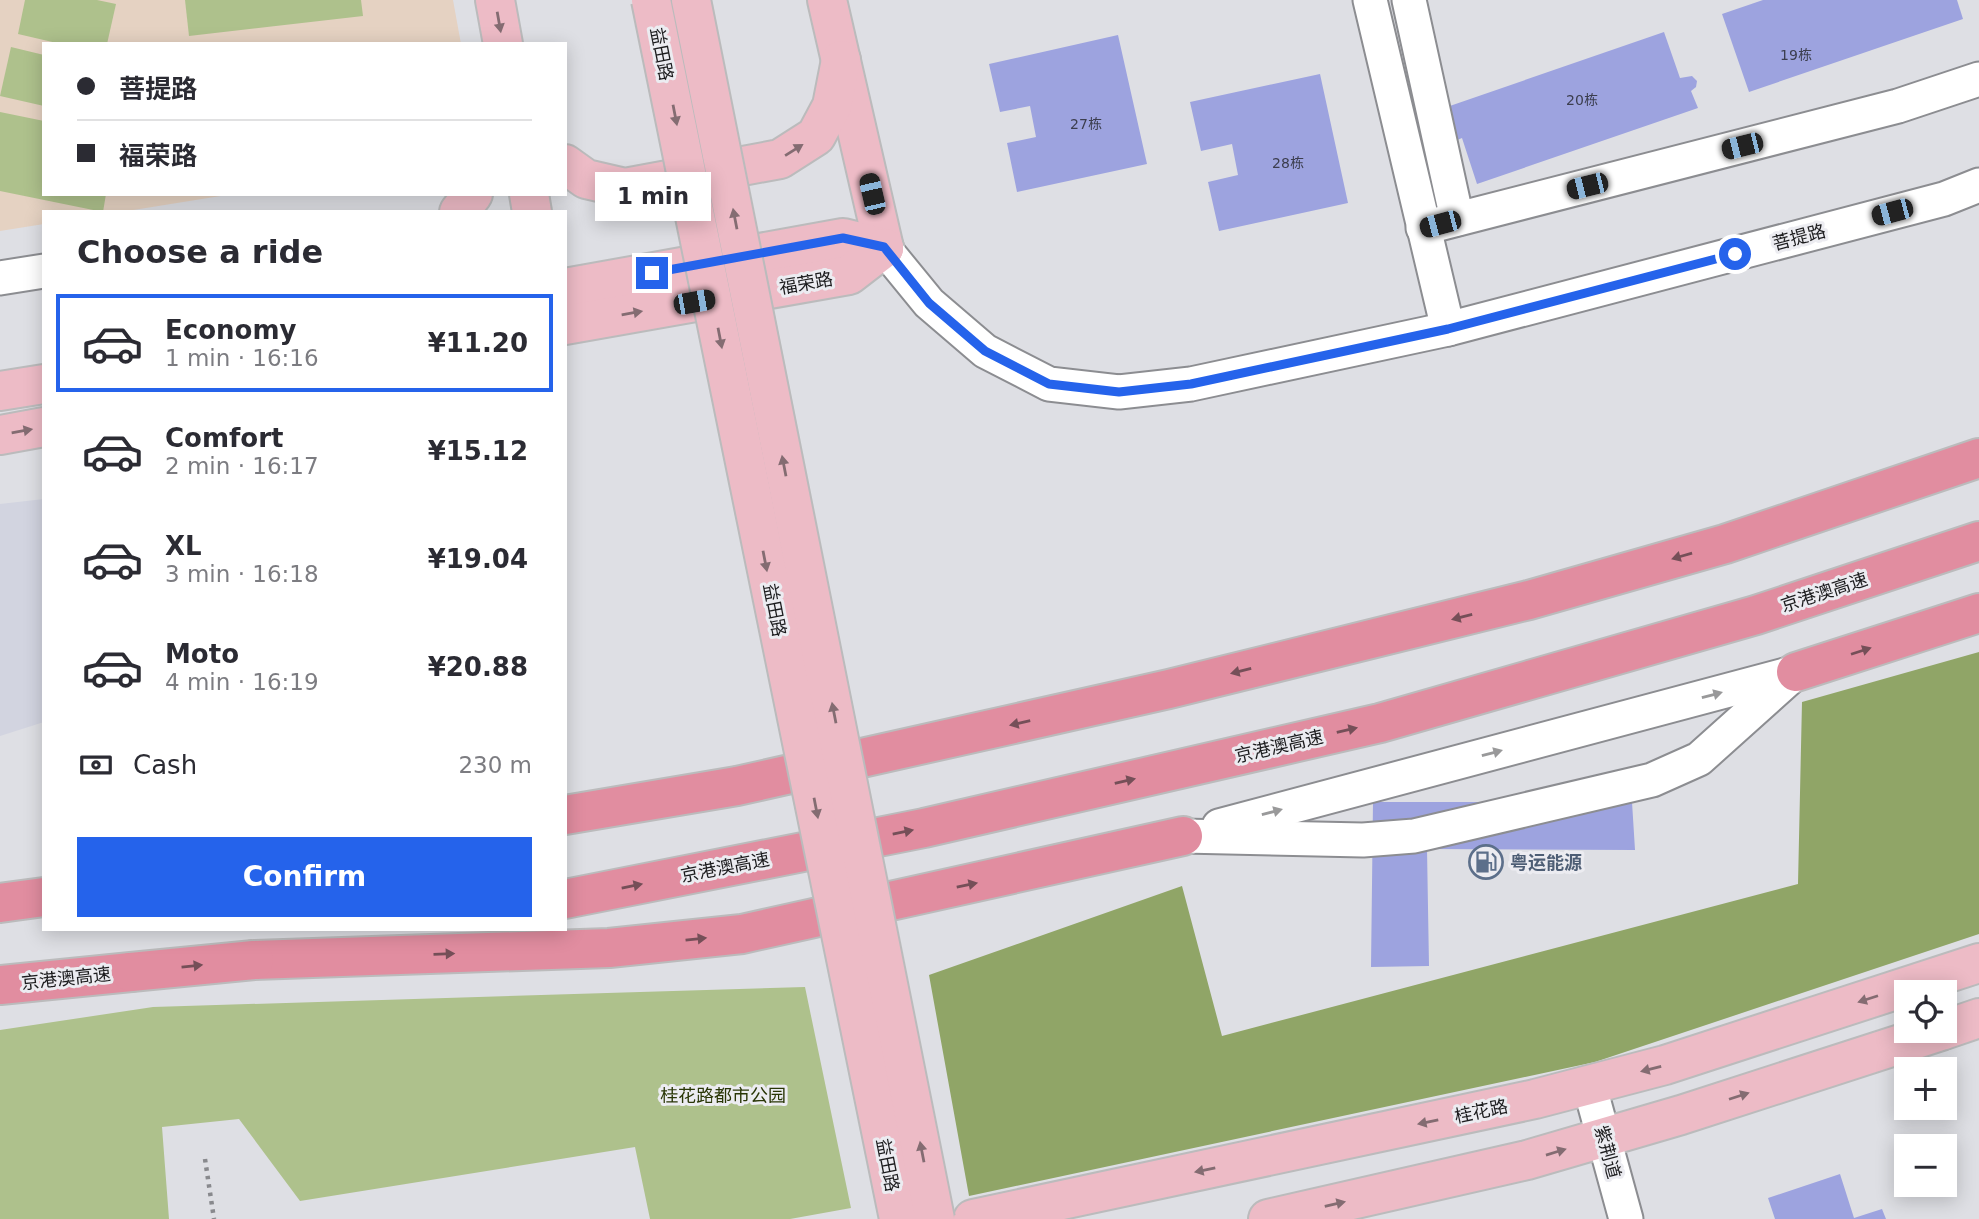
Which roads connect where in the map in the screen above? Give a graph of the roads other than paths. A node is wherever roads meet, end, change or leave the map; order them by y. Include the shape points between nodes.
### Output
1 (495, 0) edge
2 (651, 0) edge
3 (691, 0) edge
4 (827, 0) edge
5 (1370, 0) edge
6 (1409, 0) edge
7 (503, 42) edge
8 (841, 60) junction
9 (1979, 79) edge
10 (567, 165) edge
11 (1979, 185) edge
12 (1457, 219) junction
13 (1423, 228) junction
14 (884, 247) junction
15 (42, 271) edge
16 (0, 278) edge
17 (567, 288) edge
18 (567, 325) edge
19 (1448, 329) junction
20 (42, 384) edge
21 (0, 391) edge
22 (42, 427) edge
23 (1979, 430) edge
24 (0, 435) edge
25 (1979, 458) edge
26 (1979, 541) edge
27 (1725, 544) junction
28 (1979, 613) edge
29 (1797, 672) junction
30 (567, 815) edge
31 (1183, 836) junction
32 (42, 897) edge
33 (567, 899) edge
34 (0, 903) edge
35 (400, 931) edge
36 (254, 960) junction
37 (1979, 963) edge
38 (0, 985) edge
39 (1979, 1018) edge
40 (1957, 1025) edge
41 (1902, 1043) edge
42 (1590, 1084) junction
43 (1604, 1138) junction
44 (899, 1219) edge
45 (935, 1219) edge
46 (973, 1219) edge
47 (1268, 1219) edge
48 (1626, 1219) edge

1 -> 7 main road
2 -> 44 main road, 益田路, bridge
45 -> 3 main road, 益田路, bridge
4 - 8 main road
5 - 13 street
6 - 12 street
10 -> 8 main road via 586,179 625,188 780,159 817,136 832,106
8 - 14 main road
9 - 12 street via 1898,106
11 - 19 street, 菩提路 via 1944,199
12 - 13 street
13 - 19 street
14 - 17 main road via 843,238
18 -> 14 main road, 福荣路 via 849,275
14 - 19 street, 菩提路 via 929,303 985,351 1049,384 1119,392 1191,384
15 - 16 street
20 - 21 main road
24 -> 22 main road
23 - 27 highway
25 - 27 highway
33 -> 26 highway, 京港澳高速 via 924,828 1380,723 1756,615
27 -> 30 highway via 1529,600 1169,689 737,786
29 -> 28 highway
31 -> 29 street
29 - 31 street via 1699,759 1652,780 1414,836 1363,840
36 -> 31 highway via 609,948 742,934
32 - 34 highway
35 - 36 highway
38 -> 36 highway, 京港澳高速, bridge
37 -> 42 main road, 桂花路 via 1665,1065
39 - 40 main road
43 -> 41 main road
42 - 43 street, 紫荆道
42 -> 46 main road, 桂花路
47 -> 43 main road
43 - 48 street, 紫荆道

